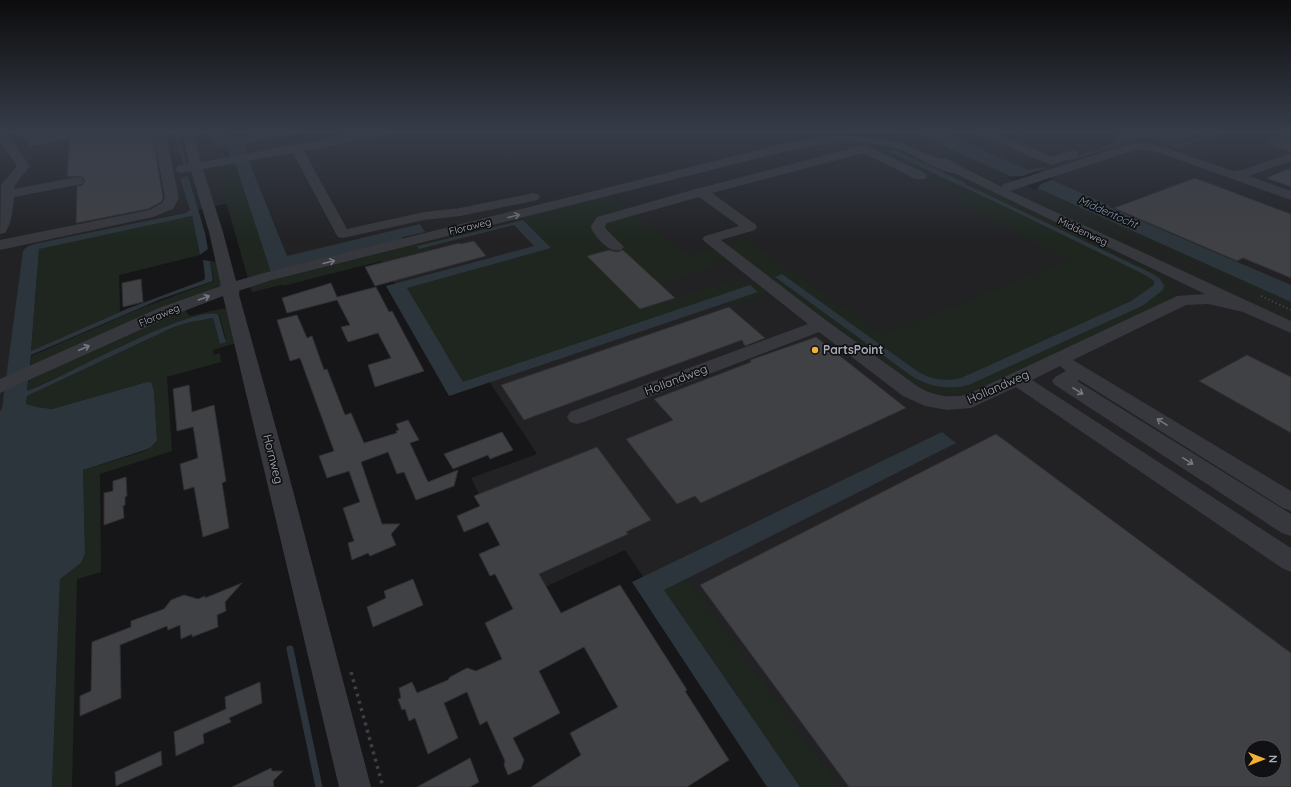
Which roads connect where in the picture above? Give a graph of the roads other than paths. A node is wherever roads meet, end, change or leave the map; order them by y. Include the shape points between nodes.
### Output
1 (196, 167) edge
2 (23, 168) edge
3 (166, 168) edge
4 (192, 168) edge
5 (307, 168) edge
6 (729, 168) edge
7 (756, 168) edge
8 (904, 168) edge
9 (950, 168) edge
10 (975, 168) edge
11 (1069, 168) edge
12 (1213, 168) edge
13 (1261, 168) edge
14 (953, 169) joint
15 (167, 172) junction
16 (1233, 175) junction
17 (920, 176) dead end
18 (693, 179) junction
19 (77, 181) dead end
20 (1015, 185) junction
21 (5, 188) edge
22 (1291, 196) edge
23 (0, 230) edge
24 (0, 245) edge
25 (616, 247) dead end
26 (1165, 269) junction
27 (1183, 300) junction
28 (1249, 308) junction
29 (1291, 317) edge
30 (821, 325) junction
31 (1291, 328) edge
32 (1059, 359) junction
33 (1017, 378) junction
34 (0, 387) edge
35 (577, 418) dead end
36 (1241, 483) junction
37 (1291, 502) edge
38 (1291, 526) edge
39 (1291, 561) edge
40 (355, 787) edge

1 - 40 street, Hornweg via 216,232
2 - 21 street
3 - 15 street
4 - 15 street
5 - 18 street via 343,234 424,216 513,202
6 - 18 street, Floraweg
7 - 18 street
8 - 17 street
9 - 14 street, Floraweg
10 - 20 street, Middenweg
11 - 20 street
12 - 16 street
13 - 16 street
14 - 26 street, Middenweg
15 - 24 street via 172,198 168,206 153,213
16 - 22 street
18 - 25 street via 602,220 598,226 599,230
18 - 30 street, Hollandweg via 750,227 710,239
34 -> 18 street, Floraweg via 185,304 266,278
19 - 21 street
20 - 29 street, Middenweg
21 - 23 street via 6,211
26 - 27 street via 1184,287
26 - 28 street, Middenweg
27 - 28 street, Hollandweg via 1208,299
27 - 32 street, Hollandweg
28 - 31 street, Middenweg
30 - 33 street, Hollandweg via 910,391 931,401 952,404 971,401
30 - 35 street, Hollandweg
32 - 33 street, Hollandweg
32 - 36 street via 1080,372 1062,381
33 - 39 street
36 - 37 street
36 - 38 street

